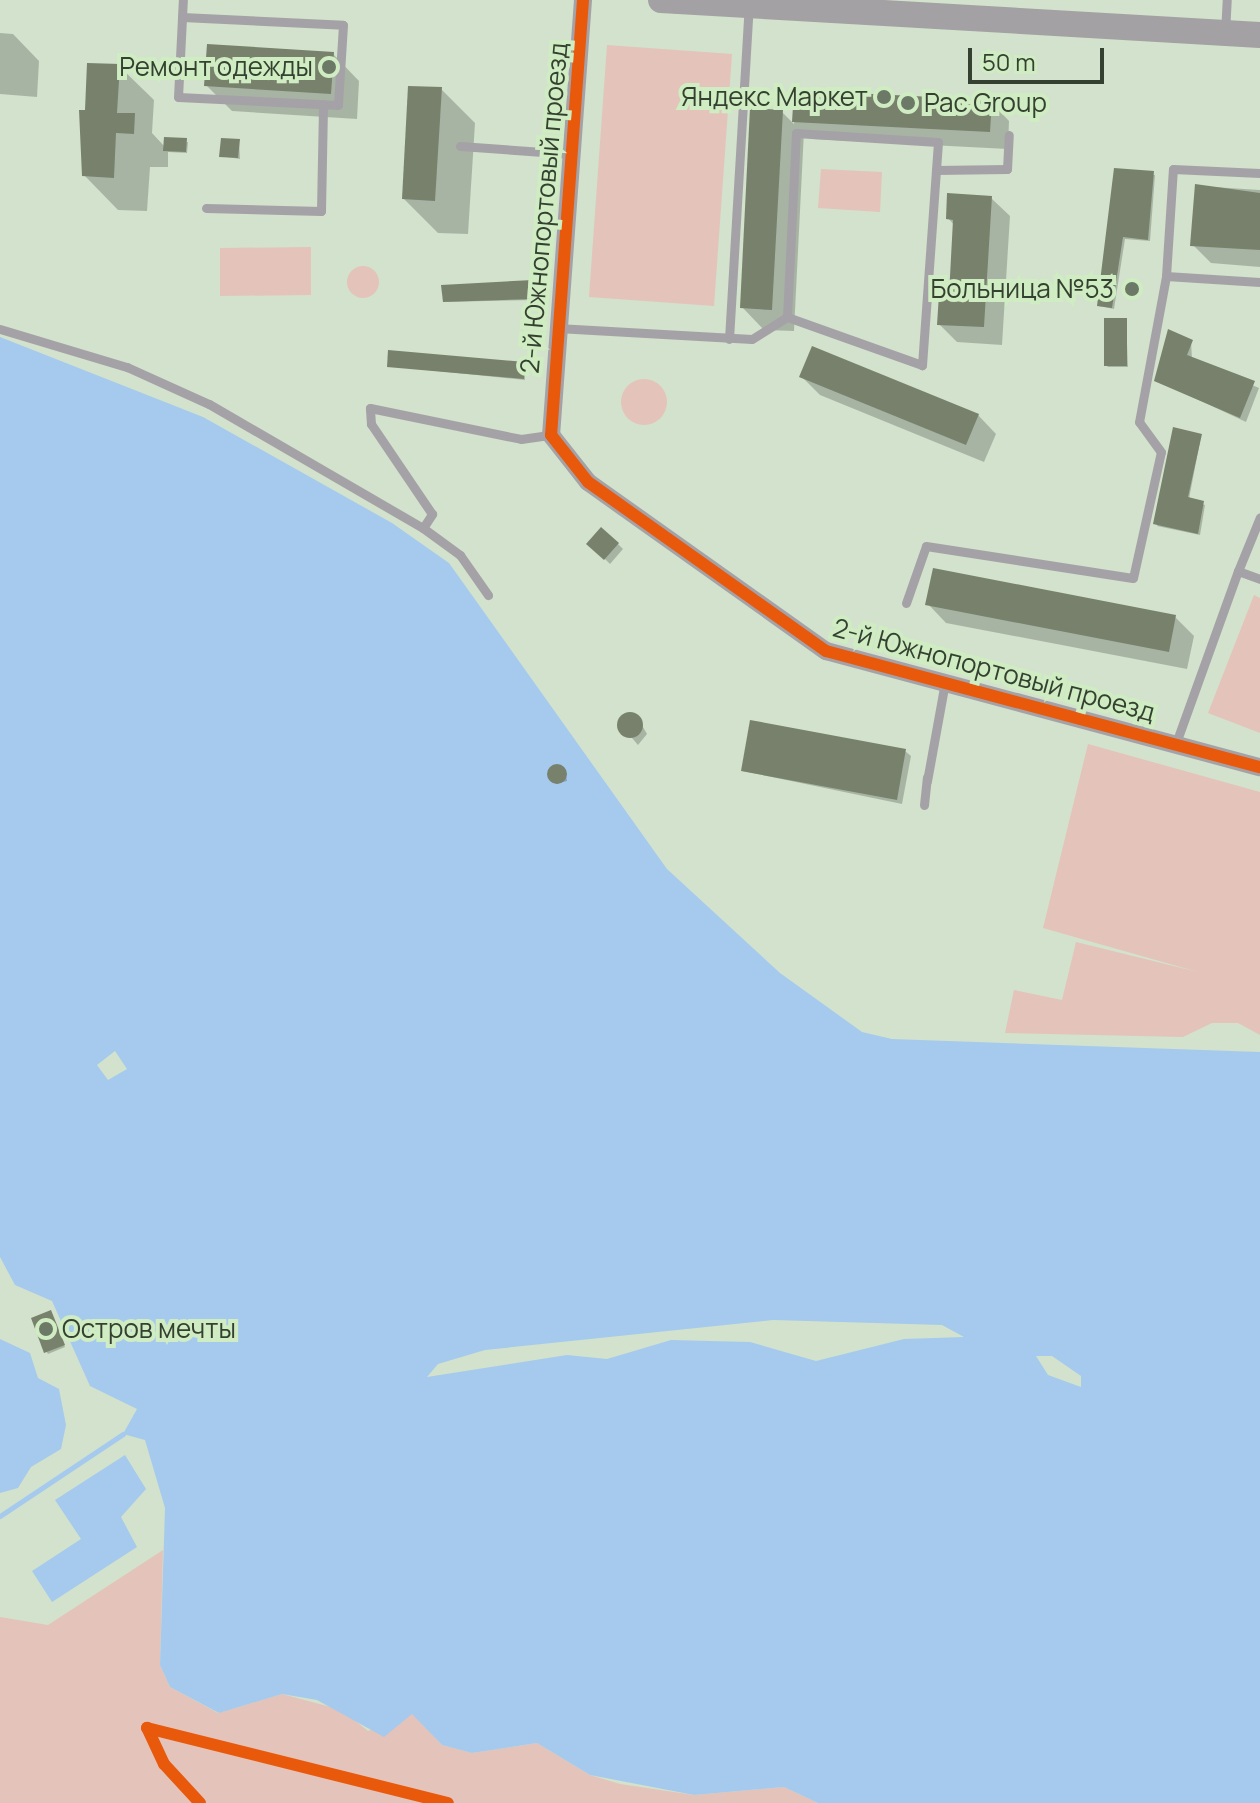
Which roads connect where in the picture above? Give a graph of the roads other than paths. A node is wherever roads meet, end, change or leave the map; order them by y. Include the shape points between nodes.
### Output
1 (183, 0) edge
2 (583, 0) edge
3 (661, 0) edge
4 (1227, 0) edge
5 (749, 3) edge
6 (908, 7) edge
7 (182, 17) junction
8 (1225, 33) junction
9 (1260, 35) edge
10 (323, 104) junction
11 (1009, 135) dead end
12 (460, 146) dead end
13 (571, 154) junction
14 (936, 170) junction
15 (1260, 173) edge
16 (206, 208) dead end
17 (1166, 276) junction
18 (1260, 282) edge
19 (787, 317) junction
20 (556, 328) junction
21 (0, 329) edge
22 (729, 339) junction
23 (551, 435) junction
24 (1260, 517) edge
25 (423, 528) junction
26 (1238, 571) junction
27 (1260, 579) edge
28 (488, 595) dead end
29 (906, 603) dead end
30 (945, 682) junction
31 (1176, 743) junction
32 (1260, 767) edge
33 (924, 805) dead end

1 - 7 lane
2 - 13 street, 2-й Южнопортовый проезд
3 - 5 main road
4 - 8 lane
5 - 6 main road
5 - 22 lane
6 - 8 main road
7 - 10 lane via 178,97
7 - 10 lane via 343,25 338,105
8 - 9 main road
10 - 16 lane via 321,211
11 - 14 lane via 1007,169
12 - 13 lane
13 - 20 street, 2-й Южнопортовый проезд
14 - 19 lane via 922,365
14 - 19 lane via 938,142 796,133
15 - 17 lane via 1173,169
17 - 18 lane
17 - 29 lane via 1139,422 1161,452 1133,578 926,546
19 - 22 lane via 752,339
20 - 22 lane
20 - 23 street, 2-й Южнопортовый проезд
21 - 25 lane via 127,367 209,404
23 - 25 lane via 521,439 370,408 371,424 432,514
23 - 30 street, 2-й Южнопортовый проезд via 588,482 826,651
24 - 26 lane
25 - 28 lane via 460,555
26 - 27 lane
26 - 31 lane
30 - 31 street, 2-й Южнопортовый проезд
30 - 33 lane
31 - 32 street, 2-й Южнопортовый проезд

